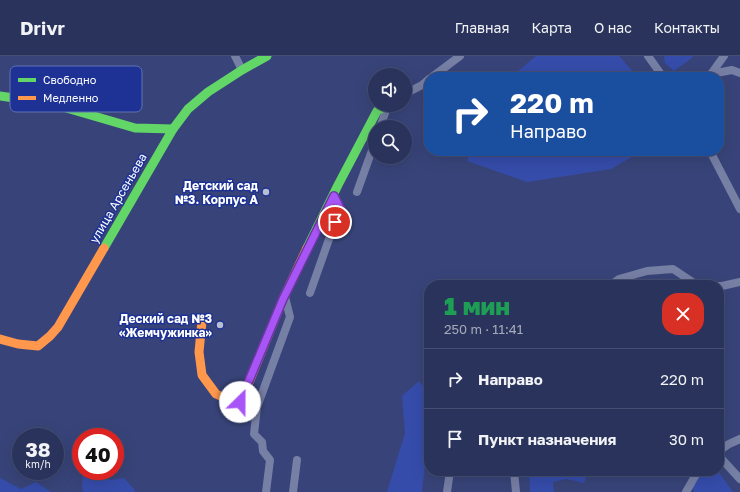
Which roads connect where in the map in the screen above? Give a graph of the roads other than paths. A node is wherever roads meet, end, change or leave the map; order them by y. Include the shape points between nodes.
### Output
1 (235, 56) edge
2 (267, 56) edge
3 (460, 56) edge
4 (648, 56) edge
5 (724, 56) edge
6 (242, 70) junction
7 (439, 72) edge
8 (659, 72) edge
9 (711, 72) edge
10 (724, 72) edge
11 (740, 73) edge
12 (424, 84) edge
13 (412, 90) edge
14 (0, 96) edge
15 (10, 97) edge
16 (80, 112) edge
17 (376, 112) edge
18 (173, 129) junction
19 (713, 156) edge
20 (368, 161) edge
21 (357, 192) dead end
22 (334, 196) junction
23 (740, 208) edge
24 (618, 280) edge
25 (690, 280) edge
26 (740, 282) edge
27 (724, 286) edge
28 (310, 293) dead end
29 (284, 297) junction
30 (202, 320) dead end
31 (0, 339) edge
32 (740, 440) edge
33 (724, 448) edge
34 (298, 460) dead end
35 (724, 461) edge
36 (449, 476) edge
37 (514, 476) edge
38 (695, 476) edge
39 (740, 479) edge
40 (266, 492) edge
41 (293, 492) edge
42 (447, 492) edge
43 (516, 492) edge
44 (686, 492) edge

1 - 6 street
2 - 6 street, улица Арсеньева
3 - 7 street
4 - 8 street
5 - 9 street
6 - 18 street, улица Арсеньева via 208,92 188,109
10 - 11 street via 732,70
12 - 13 street
14 - 15 street
16 - 18 street via 135,128
17 - 22 street
18 - 31 street, улица Арсеньева via 50,336 38,346
19 - 23 street
20 - 21 street
22 - 28 street via 340,208
22 - 29 street
24 - 25 street via 647,271 673,269
26 - 27 street
29 - 30 street via 240,402 216,394 202,375 199,352
29 - 40 street via 290,317 257,407 254,434 262,442 263,451 270,460
32 - 33 street
34 - 41 street
35 - 39 street
36 - 42 street
37 - 43 street
38 - 44 street

